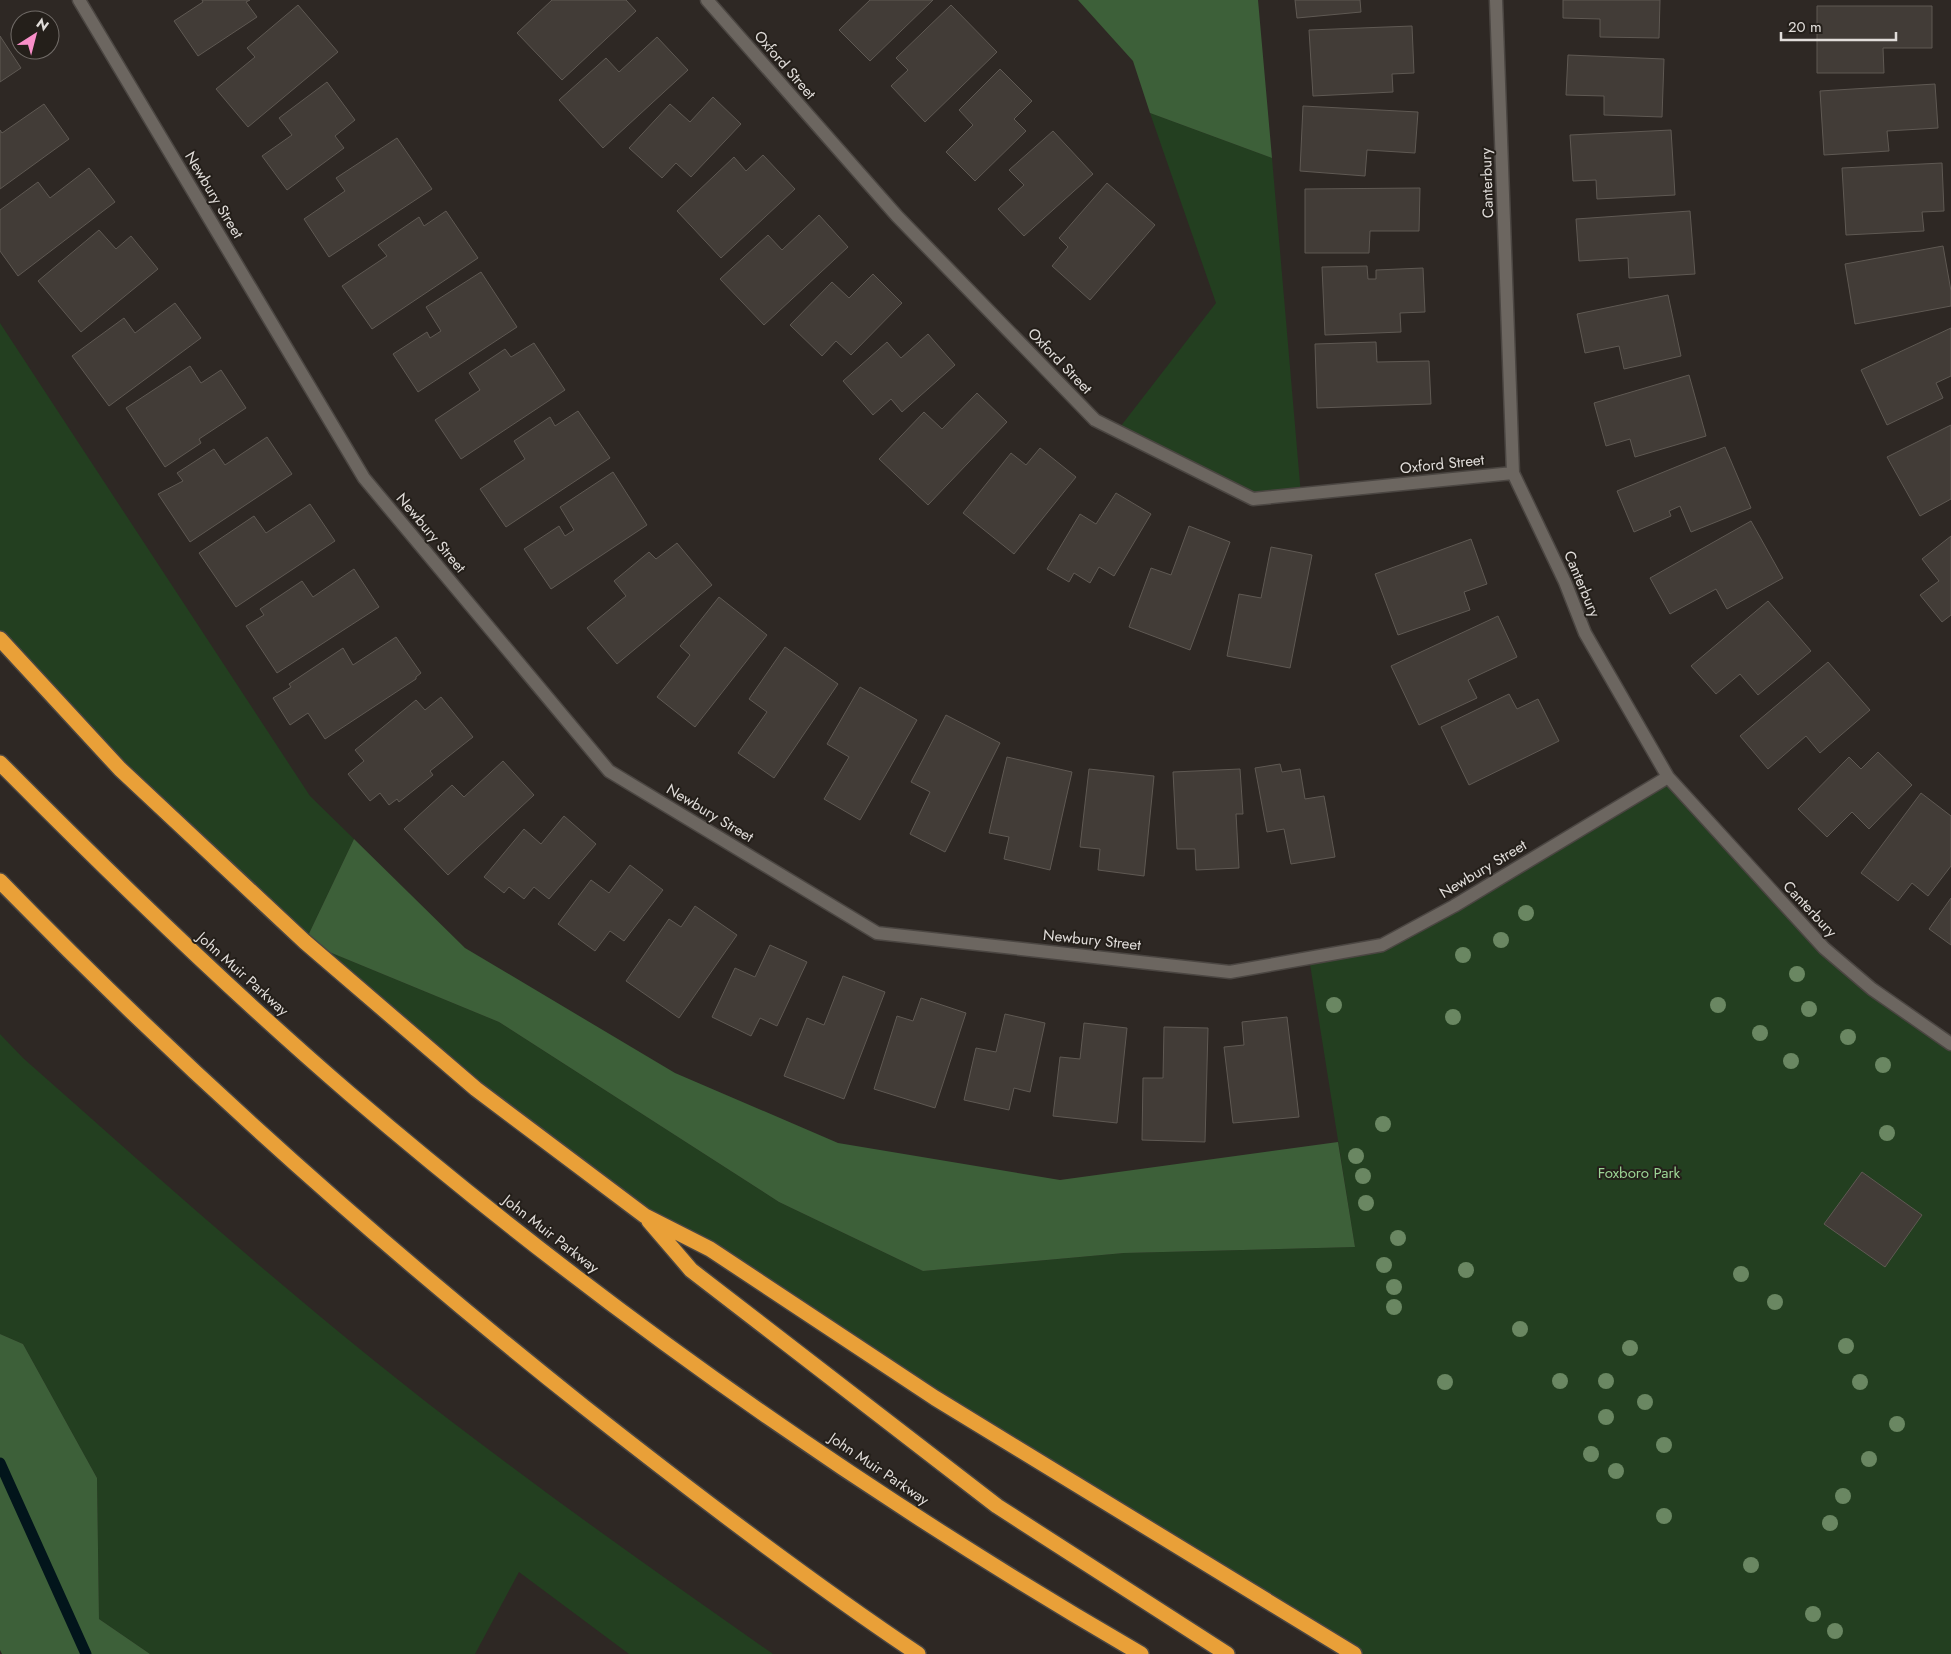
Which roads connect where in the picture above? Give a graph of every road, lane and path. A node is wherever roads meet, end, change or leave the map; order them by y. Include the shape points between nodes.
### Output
1 (79, 0) edge
2 (707, 0) edge
3 (1496, 0) edge
4 (1513, 473) junction
5 (0, 639) edge
6 (0, 763) edge
7 (1668, 777) junction
8 (0, 881) edge
9 (1951, 1044) edge
10 (645, 1216) junction
11 (918, 1654) edge
12 (1141, 1654) edge
13 (1227, 1654) edge
14 (1354, 1654) edge

1 - 7 street, Newbury Street via 364,478 609,771 877,933 1230,972 1382,944 1454,906
2 - 4 street, Oxford Street via 897,216 1095,420 1253,499
3 - 4 street, Canterbury
4 - 7 street, Canterbury via 1565,582 1585,633
5 - 10 highway via 120,769 305,942 476,1089
6 - 12 highway, John Muir Parkway via 224,982 350,1094 480,1202 614,1305 880,1492 1031,1590
7 - 9 street, Canterbury via 1824,948 1872,989
8 - 11 highway via 146,1026 382,1241 637,1449 769,1549
10 - 13 highway via 691,1270 997,1506
10 - 14 highway via 710,1249 935,1398

